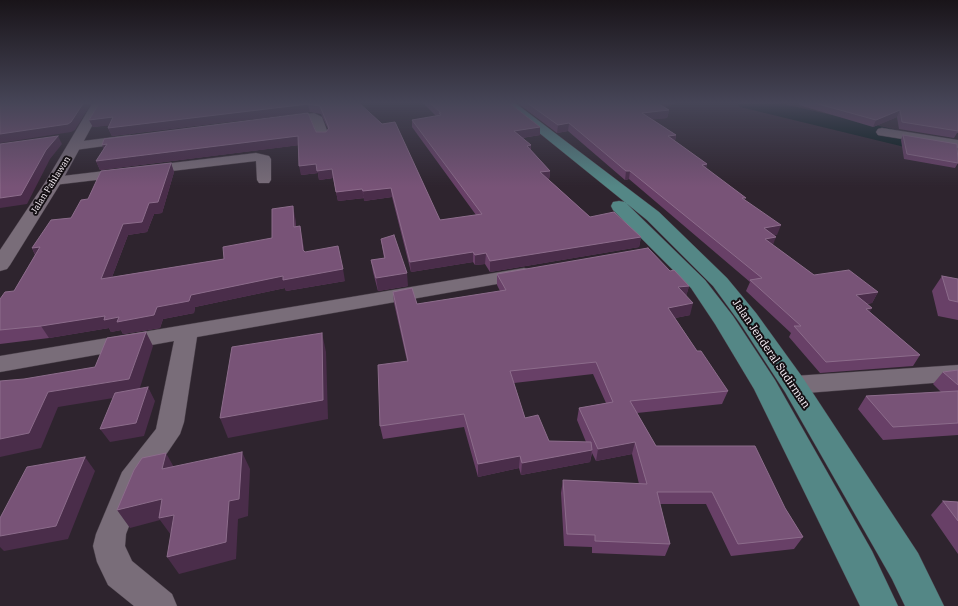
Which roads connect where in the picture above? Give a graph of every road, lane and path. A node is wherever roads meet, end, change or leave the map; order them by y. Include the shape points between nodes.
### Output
1 (81, 130) edge
2 (320, 130) edge
3 (531, 130) edge
4 (540, 130) edge
5 (882, 132) dead end
6 (322, 136) edge
7 (145, 138) edge
8 (73, 140) junction
9 (958, 144) edge
10 (580, 164) junction
11 (264, 180) dead end
12 (54, 181) junction
13 (0, 265) edge
14 (546, 271) edge
15 (187, 331) junction
16 (0, 364) edge
17 (958, 373) edge
18 (794, 385) junction
19 (160, 606) edge
20 (879, 606) edge
21 (925, 606) edge

1 - 8 street, Jalan Pahlawan
2 - 6 street
3 - 10 main road, Jalan Jenderal Sudirman
4 - 10 main road, Jalan Jenderal Sudirman
5 - 9 street
7 - 8 street
8 - 12 street, Jalan Pahlawan
10 - 18 main road, Jalan Jenderal Sudirman via 653,216 720,282
10 - 20 main road, Jalan Jenderal Sudirman via 634,220 653,252 698,284 725,321 766,387
11 - 12 street via 264,159 256,157
12 - 13 street, Jalan Pahlawan
14 - 15 street
15 - 16 street
15 - 19 street via 167,434 132,481 111,534 109,546 113,562 120,573
17 - 18 street
18 - 21 main road, Jalan Jenderal Sudirman via 905,566

